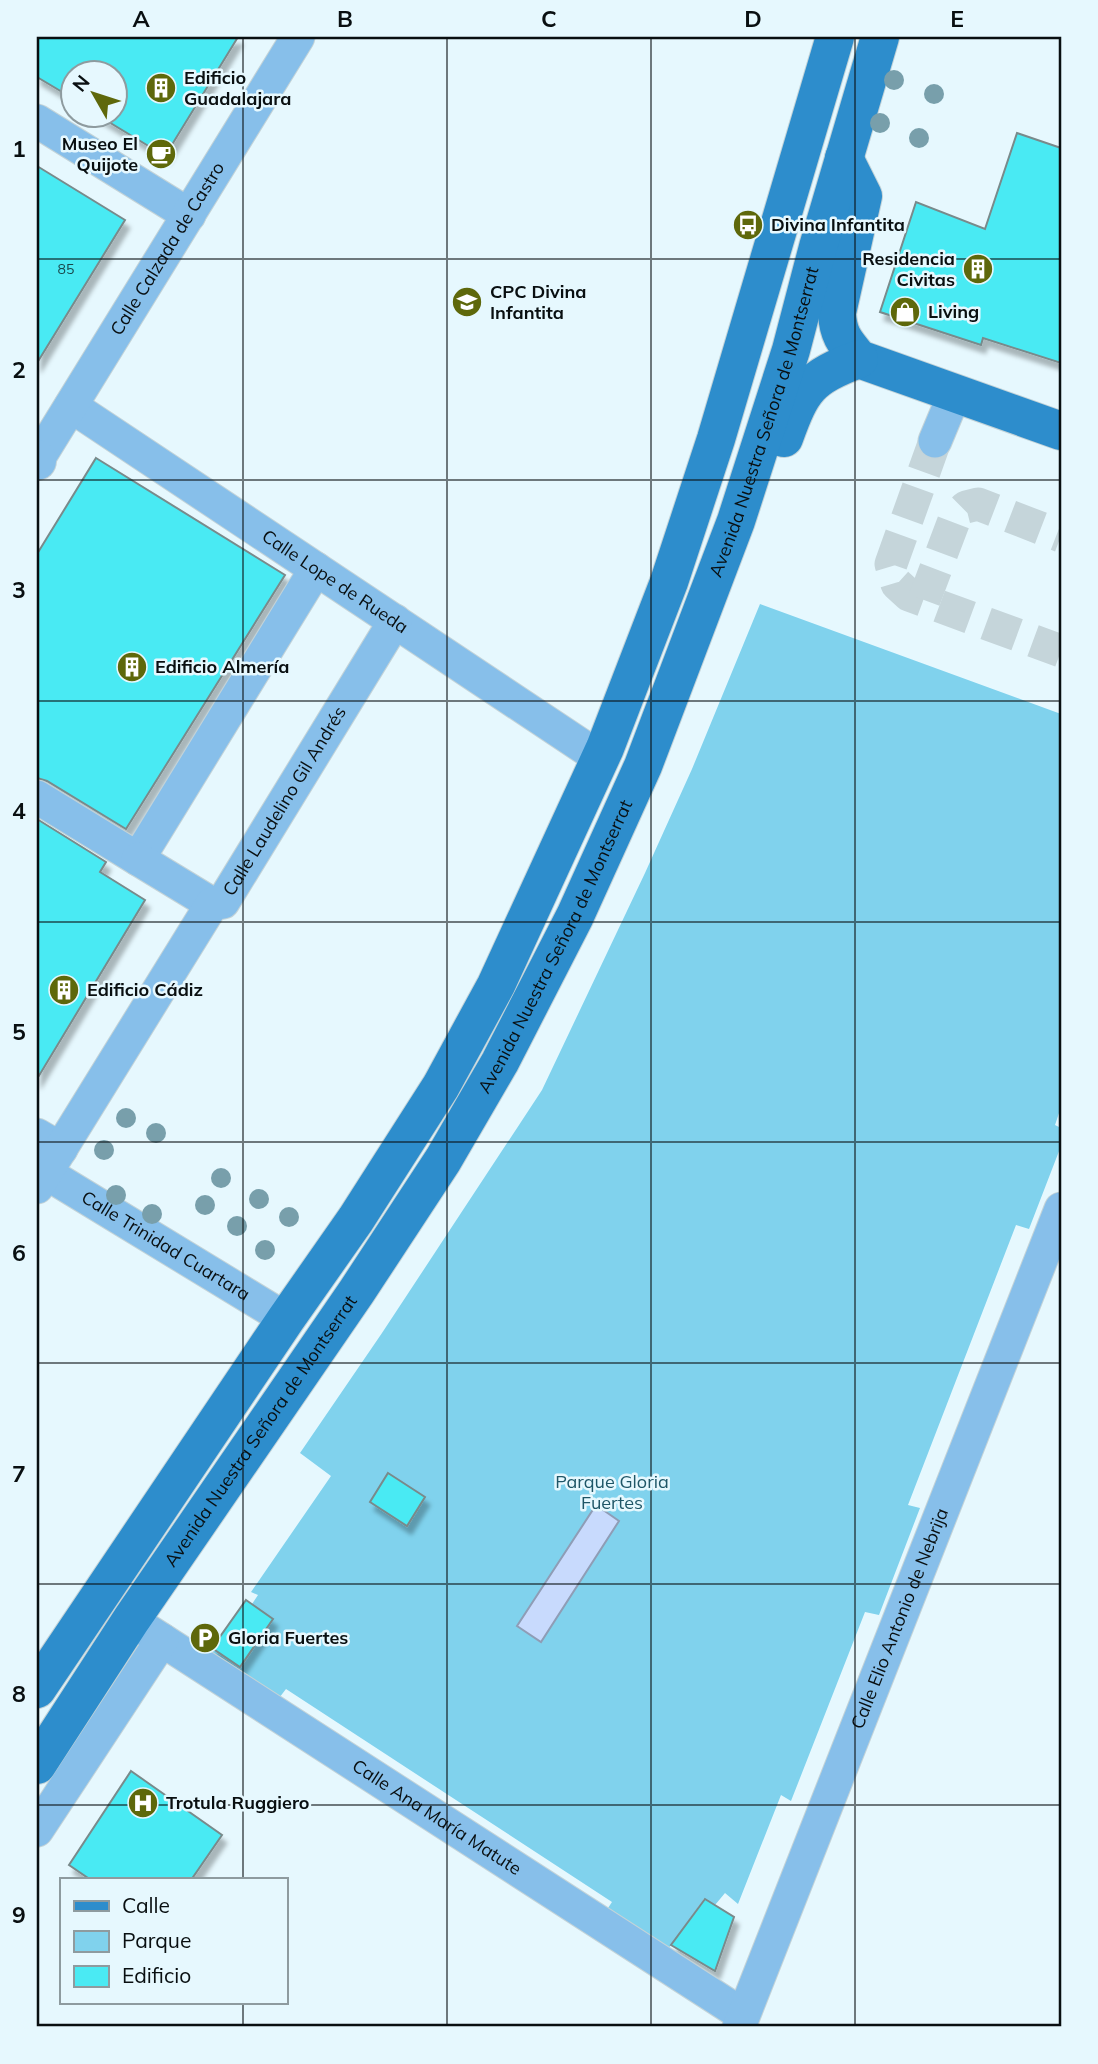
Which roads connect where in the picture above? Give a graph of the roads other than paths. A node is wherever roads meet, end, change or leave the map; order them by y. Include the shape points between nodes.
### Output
1 (299, 37) edge
2 (835, 37) edge
3 (880, 37) edge
4 (37, 121) edge
5 (844, 158) junction
6 (189, 215) junction
7 (859, 359) junction
8 (955, 393) junction
9 (71, 406) junction
10 (1061, 431) edge
11 (935, 441) tunnel mouth
12 (37, 460) edge
13 (736, 521) junction
14 (316, 569) junction
15 (395, 621) junction
16 (600, 758) junction
17 (37, 797) edge
18 (138, 859) junction
19 (212, 904) junction
20 (45, 1161) edge
21 (1061, 1209) edge
22 (286, 1319) junction
23 (146, 1630) junction
24 (37, 1689) edge
25 (37, 1765) edge
26 (37, 1830) edge
27 (741, 2021) edge

1 - 6 street, Calle Calzada de Castro
2 - 16 main road, Avenida Nuestra Señora de Montserrat via 716,439 669,582
3 - 5 main road, Avenida Nuestra Señora de Montserrat
4 - 6 street
5 - 7 main road via 863,196 837,313 838,328
5 - 13 main road, Avenida Nuestra Señora de Montserrat via 791,351
6 - 9 street, Calle Calzada de Castro
7 - 8 main road
7 - 13 main road via 817,379 803,393 760,504
8 - 10 main road
8 - 11 street
9 - 12 street, Calle Calzada de Castro
9 - 14 street, Calle Lope de Rueda
13 - 23 main road, Avenida Nuestra Señora de Montserrat via 643,766 575,916 488,1084
14 - 15 street, Calle Lope de Rueda
14 - 18 street
15 - 16 street, Calle Lope de Rueda
15 - 19 street, Calle Laudelino Gil Andrés via 223,902
16 - 22 main road, Avenida Nuestra Señora de Montserrat via 496,985 457,1056 398,1155
17 - 18 street
18 - 19 street
19 - 20 street, Calle Laudelino Gil Andrés
20 - 22 street, Calle Trinidad Cuartara
21 - 27 street, Calle Elio Antonio de Nebrija
22 - 24 main road, Avenida Nuestra Señora de Montserrat
23 - 25 main road, Avenida Nuestra Señora de Montserrat
23 - 26 street, Avenida Nuestra Señora de Montserrat
23 - 27 street, Calle Ana María Matute

